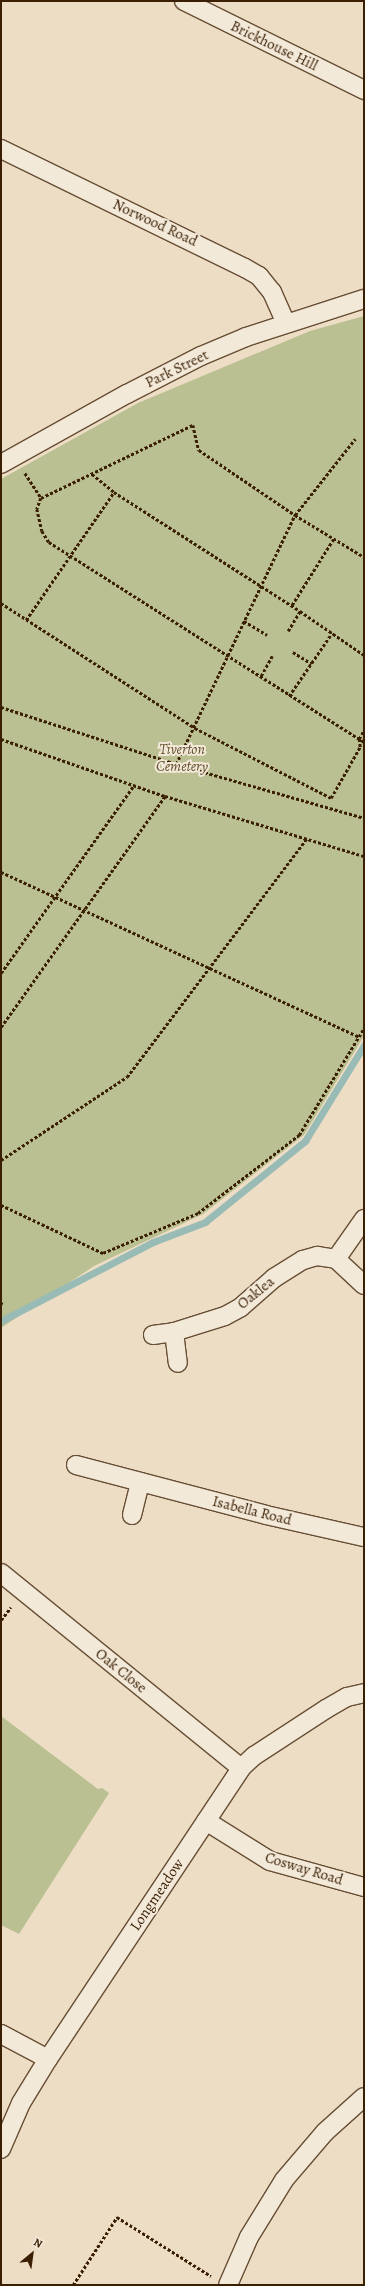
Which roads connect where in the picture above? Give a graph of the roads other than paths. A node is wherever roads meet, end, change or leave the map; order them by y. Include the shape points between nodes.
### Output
1 (184, 1) edge
2 (364, 90) edge
3 (1, 149) edge
4 (364, 299) edge
5 (286, 323) junction
6 (8, 460) edge
7 (364, 1219) edge
8 (336, 1259) junction
9 (364, 1285) edge
10 (174, 1332) junction
11 (153, 1335) dead end
12 (178, 1363) dead end
13 (76, 1465) dead end
14 (140, 1482) junction
15 (132, 1515) dead end
16 (364, 1537) edge
17 (1, 1573) edge
18 (364, 1693) edge
19 (241, 1768) junction
20 (206, 1821) junction
21 (364, 1887) edge
22 (1, 2034) edge
23 (48, 2059) junction
24 (364, 2098) edge
25 (1, 2149) edge
26 (222, 2282) edge

1 - 2 street, Brickhouse Hill
3 - 5 street, Norwood Road via 259,276 272,292
4 - 5 street, Park Street
5 - 6 street, Park Street via 201,356
7 - 8 street
8 - 9 street
8 - 10 street, Oaklea via 317,1256 303,1260 274,1278 241,1307 225,1316
10 - 11 street, Oaklea
10 - 12 street
13 - 14 street, Isabella Road
14 - 15 street
14 - 16 street, Isabella Road via 266,1515
17 - 19 street, Oak Close
18 - 19 street, Longmeadow via 326,1709 254,1756
19 - 20 street, Longmeadow
20 - 21 street, Cosway Road via 270,1861
20 - 23 street, Longmeadow
22 - 23 street
23 - 25 street, Longmeadow via 21,2103
24 - 26 street via 325,2132 284,2180

